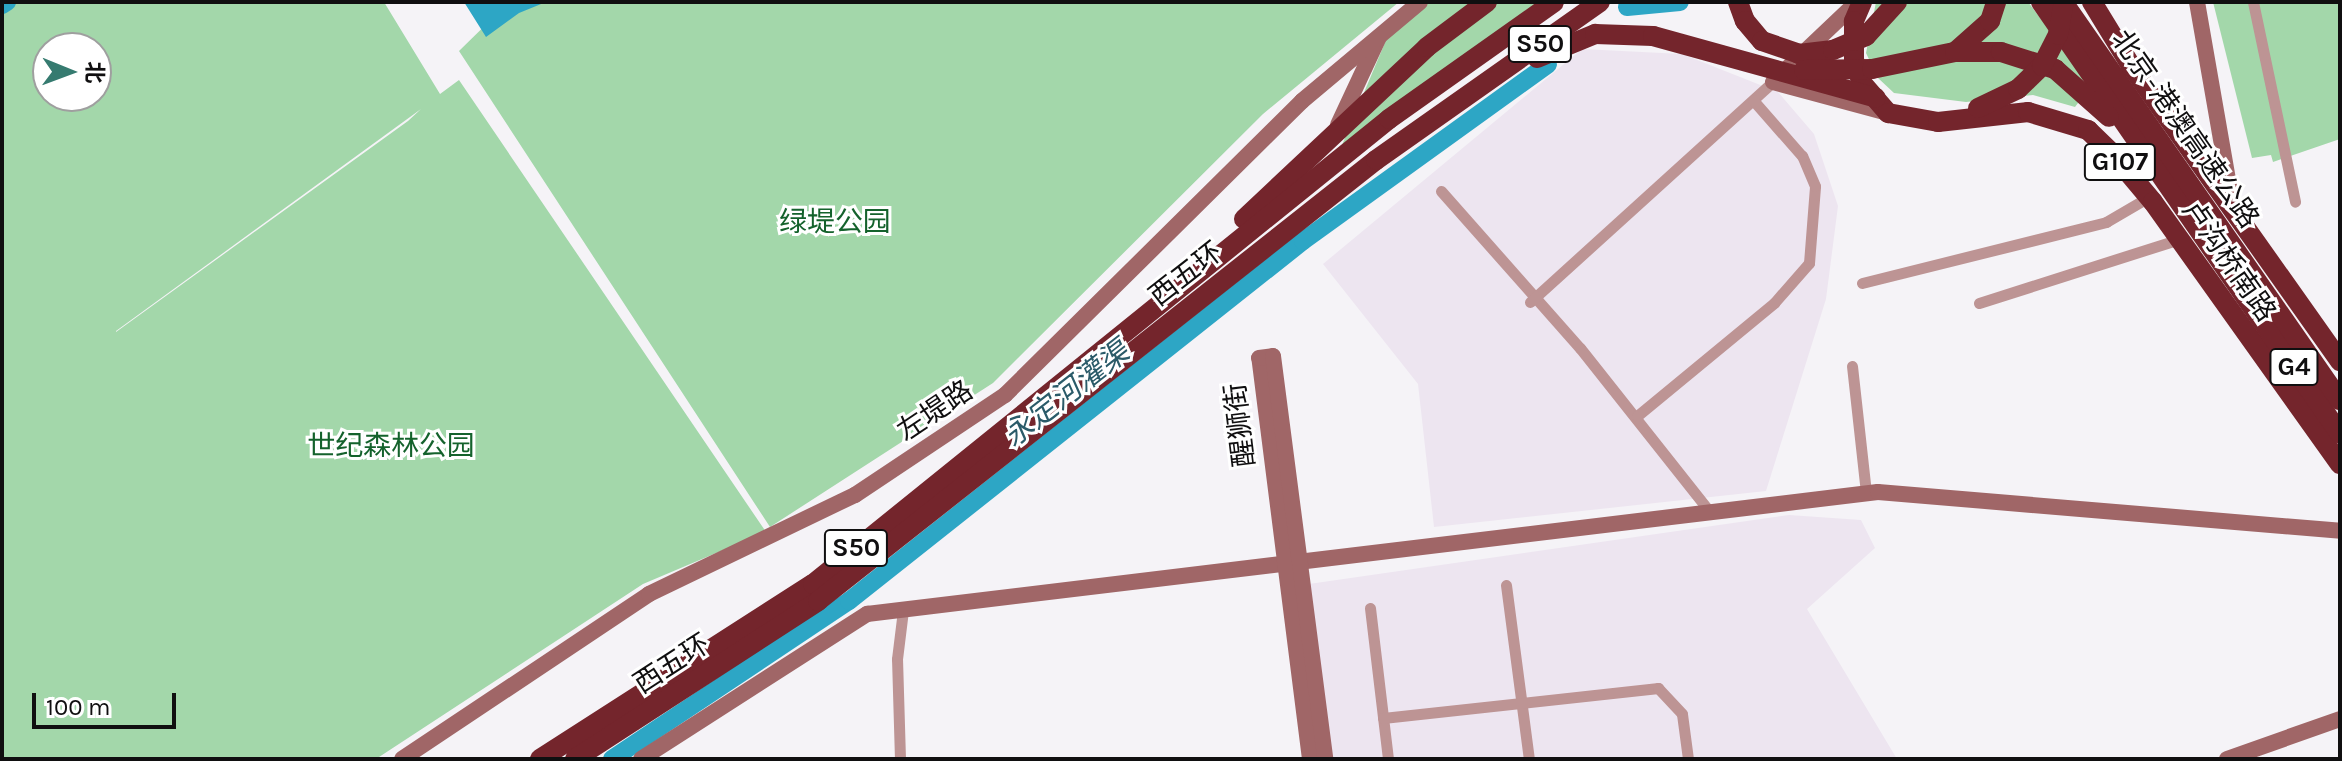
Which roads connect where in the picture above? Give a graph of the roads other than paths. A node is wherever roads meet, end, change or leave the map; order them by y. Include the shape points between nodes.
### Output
1 (1420, 2) edge
2 (1487, 2) edge
3 (1554, 2) edge
4 (1600, 2) edge
5 (1738, 2) edge
6 (1860, 2) edge
7 (1897, 2) edge
8 (1996, 2) edge
9 (2041, 2) edge
10 (2064, 2) edge
11 (2092, 2) edge
12 (2197, 2) edge
13 (2253, 2) edge
14 (1382, 32) junction
15 (1955, 52) junction
16 (1771, 75) junction
17 (1480, 86) junction
18 (1753, 100) junction
19 (1888, 113) junction
20 (1329, 138) junction
21 (2160, 172) junction
22 (1441, 191) dead end
23 (2149, 197) junction
24 (2295, 202) dead end
25 (2232, 203) junction
26 (2244, 224) junction
27 (2181, 241) junction
28 (2230, 273) junction
29 (1862, 283) dead end
30 (2254, 287) junction
31 (1533, 299) junction
32 (1979, 303) dead end
33 (1151, 307) junction
34 (2340, 361) edge
35 (1852, 366) dead end
36 (2340, 400) edge
37 (1637, 416) junction
38 (2340, 434) edge
39 (2340, 464) edge
40 (1866, 493) junction
41 (1710, 512) junction
42 (2340, 531) edge
43 (1291, 563) junction
44 (1506, 585) dead end
45 (1370, 608) dead end
46 (903, 610) junction
47 (1522, 703) junction
48 (1383, 718) junction
49 (2340, 719) edge
50 (402, 759) edge
51 (540, 759) edge
52 (575, 759) edge
53 (641, 759) edge
54 (900, 759) edge
55 (1310, 759) edge
56 (1325, 759) edge
57 (1388, 759) edge
58 (1529, 759) edge
59 (1688, 759) edge
60 (2227, 759) edge

1 - 14 street, 左堤路
2 - 20 highway via 1427,47
3 - 33 highway, 西五环 / S50 via 1389,119
4 - 17 highway, 西五环 / S50
5 - 7 highway via 1754,33 1773,47 1819,53 1878,26
6 - 16 street
6 - 19 highway via 1854,21 1854,60 1862,83
8 - 15 highway via 1990,21
9 - 21 highway, 北京-港澳高速公路 / G4
10 - 16 highway via 2058,35 2042,66 2018,89 1978,108 1924,110
10 - 30 highway, 北京-港澳高速公路 / G4
11 - 25 highway, 卢沟桥南路 / G107 via 2131,66
12 - 25 street
13 - 24 street
14 - 20 street
14 - 50 street, 左堤路 via 1302,101 1005,395 855,495 649,594
15 - 16 highway via 1896,66
15 - 21 highway via 2001,52 2055,69 2095,102
16 - 17 highway via 1653,36 1595,34
16 - 18 street
16 - 19 street
17 - 52 highway, 西五环 / S50 via 1376,160 818,601
18 - 31 street
18 - 37 street via 1802,156 1815,186 1809,263 1774,303
19 - 23 highway, 卢沟桥南路 / G107 via 1938,122 2028,112 2059,119 2088,130
20 - 33 highway
21 - 28 highway, 北京-港澳高速公路 / G4
22 - 31 street
23 - 27 highway, 卢沟桥南路 / G107
23 - 29 street via 2106,222
25 - 26 highway, 卢沟桥南路 / G107
26 - 30 highway
26 - 34 highway, 卢沟桥南路 / G107
27 - 28 highway
27 - 32 street
27 - 39 highway, 卢沟桥南路 / G107
28 - 30 highway, 北京-港澳高速公路 / G4
30 - 36 highway, G4
30 - 38 highway, G4
31 - 37 street
33 - 51 highway, 西五环 / S50 via 813,584
35 - 40 street
37 - 41 street
40 - 41 street
40 - 42 street
41 - 43 street
43 - 43 street, 醒狮街 via 1273,356 1259,358
43 - 46 street
43 - 55 street, 醒狮街
43 - 56 street, 醒狮街
44 - 47 street
45 - 48 street
46 - 53 street via 867,614 832,632
46 - 54 street via 897,659
47 - 48 street
47 - 58 street
47 - 59 street via 1658,688 1682,714
48 - 57 street
49 - 60 street

